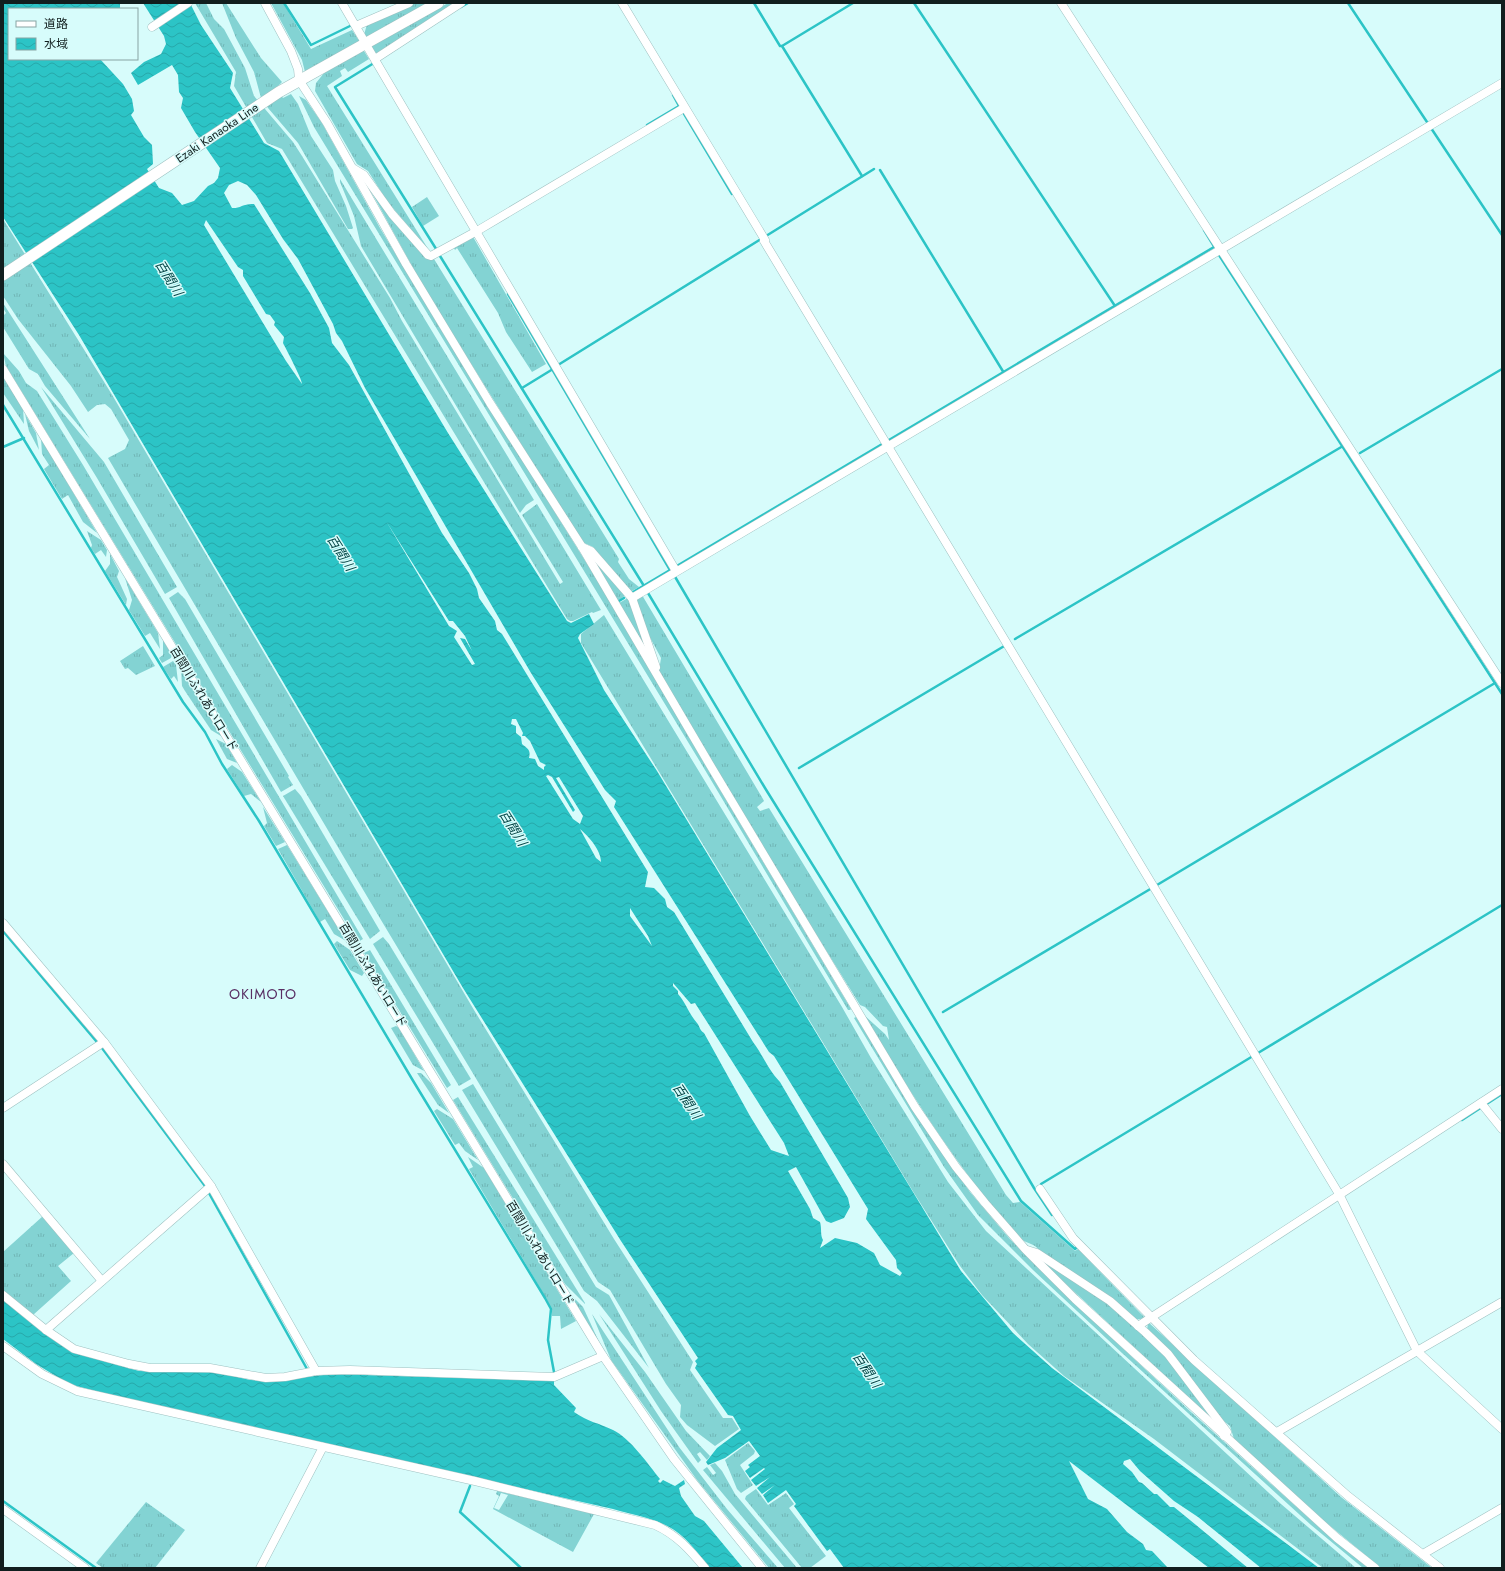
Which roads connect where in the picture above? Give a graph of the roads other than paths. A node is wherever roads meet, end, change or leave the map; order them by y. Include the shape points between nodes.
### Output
1 (188, 3) edge
2 (265, 3) edge
3 (342, 3) edge
4 (410, 3) edge
5 (438, 3) edge
6 (462, 3) edge
7 (622, 3) edge
8 (1061, 3) edge
9 (356, 26) junction
10 (152, 28) dead end
11 (363, 39) dead end
12 (368, 48) dead end
13 (375, 59) junction
14 (299, 80) junction
15 (1502, 83) edge
16 (684, 108) junction
17 (353, 168) junction
18 (474, 232) junction
19 (1222, 249) junction
20 (3, 275) edge
21 (3, 369) edge
22 (887, 444) junction
23 (582, 547) junction
24 (674, 570) junction
25 (632, 598) junction
26 (656, 672) junction
27 (1502, 683) edge
28 (3, 923) edge
29 (101, 1044) junction
30 (1502, 1089) edge
31 (1483, 1105) junction
32 (3, 1108) edge
33 (1502, 1129) edge
34 (3, 1164) edge
35 (208, 1188) junction
36 (1040, 1189) dead end
37 (1339, 1196) junction
38 (1025, 1249) junction
39 (102, 1281) junction
40 (3, 1295) edge
41 (1502, 1302) edge
42 (1150, 1318) junction
43 (1138, 1326) junction
44 (46, 1330) junction
45 (3, 1346) edge
46 (1415, 1352) junction
47 (603, 1356) junction
48 (316, 1371) junction
49 (1502, 1429) edge
50 (1277, 1432) junction
51 (1224, 1436) junction
52 (322, 1447) junction
53 (3, 1508) edge
54 (1502, 1508) edge
55 (1423, 1554) junction
56 (85, 1568) edge
57 (260, 1568) edge
58 (706, 1568) edge
59 (762, 1568) edge
60 (1375, 1568) edge
61 (1440, 1568) edge

1 - 10 street
2 - 14 street via 293,55
3 - 9 street
4 - 9 street
5 - 14 main road, Ezaki Kanaoka Line
6 - 13 street
7 - 16 street
8 - 19 street
9 - 11 street
12 - 13 street
13 - 18 street
14 - 17 street
14 - 20 main road, Ezaki Kanaoka Line
15 - 19 street
16 - 18 street
16 - 22 street
17 - 18 street via 364,175 392,214 428,255 438,254
17 - 23 street via 406,264
18 - 24 street
19 - 22 street
19 - 27 street
21 - 47 street, 百間川ふれあいロード
22 - 24 street
22 - 37 street
23 - 25 street via 591,551
23 - 26 street
24 - 25 street
25 - 26 street via 656,662
26 - 38 street via 915,1107 961,1173
28 - 29 street
29 - 32 street
29 - 35 street
30 - 31 street
31 - 33 street
31 - 37 street
34 - 39 street
35 - 39 street
35 - 48 street
36 - 42 street via 1073,1238
37 - 42 street
37 - 46 street
38 - 43 street via 1037,1253 1110,1301
38 - 51 street via 1075,1299
39 - 44 street
40 - 44 street
41 - 46 street
42 - 43 street
42 - 50 street
43 - 51 street via 1168,1354 1228,1432
44 - 48 street via 74,1349 150,1368 210,1368 266,1378
45 - 52 street via 42,1374 77,1391
46 - 49 street
46 - 50 street
47 - 48 street via 554,1377
47 - 59 street, 百間川ふれあいロード via 674,1459
50 - 55 street via 1348,1496
51 - 60 street via 1337,1538
52 - 57 street
52 - 58 street via 655,1525 682,1541
53 - 56 street
54 - 55 street
55 - 61 street

